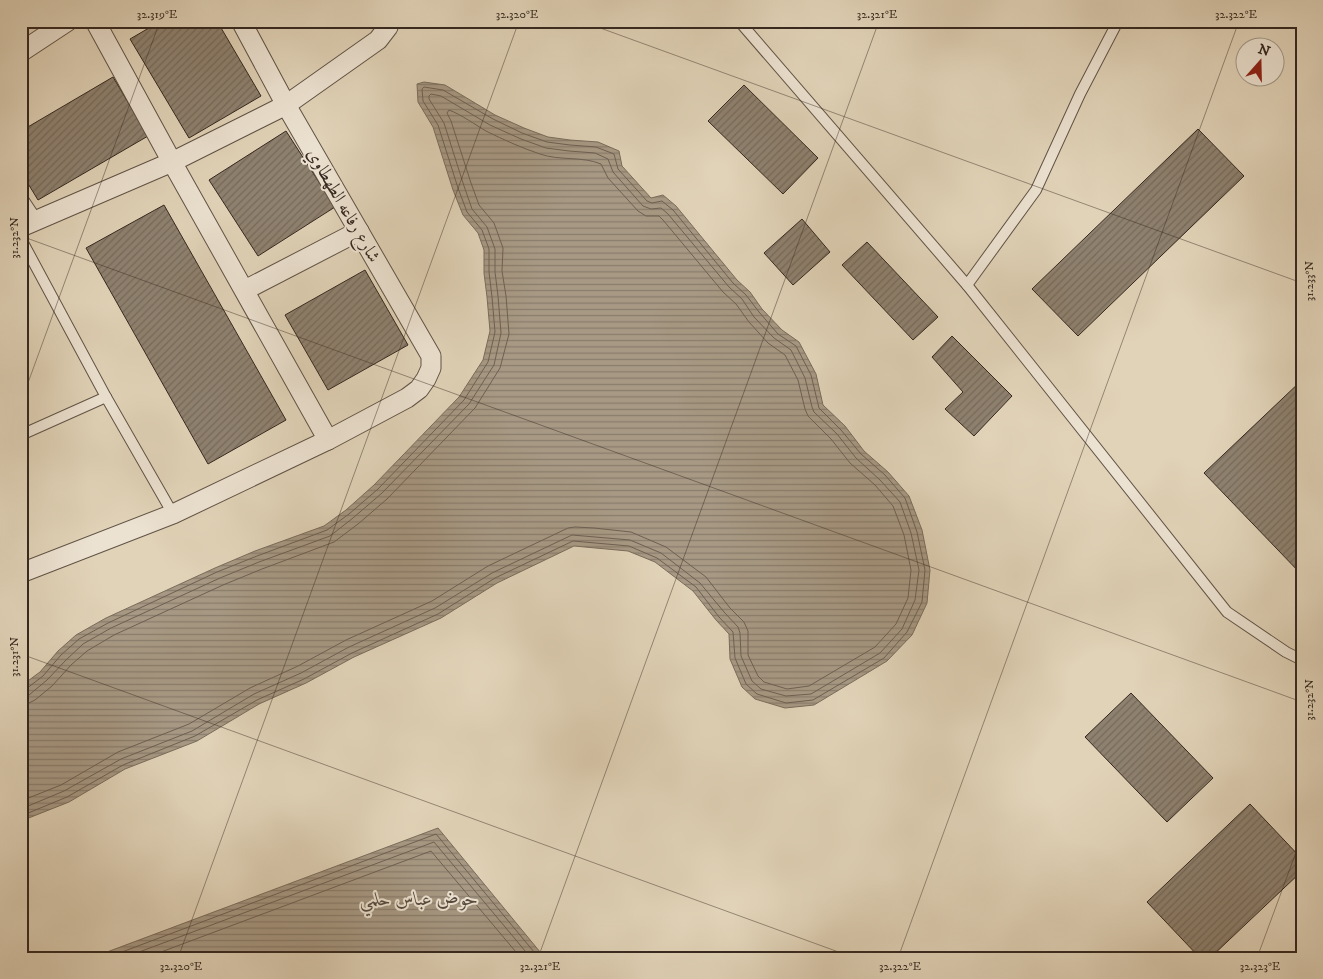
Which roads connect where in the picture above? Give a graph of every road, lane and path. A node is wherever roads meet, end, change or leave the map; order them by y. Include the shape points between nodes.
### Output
1 (68, 21) edge
2 (95, 21) edge
3 (240, 21) edge
4 (390, 21) edge
5 (739, 21) edge
6 (1120, 21) edge
7 (21, 52) edge
8 (286, 105) junction
9 (172, 162) junction
10 (21, 196) edge
11 (29, 223) edge
12 (359, 231) junction
13 (21, 238) edge
14 (967, 285) junction
15 (245, 290) junction
16 (106, 397) junction
17 (21, 435) edge
18 (328, 440) junction
19 (173, 514) junction
20 (21, 573) edge
21 (1302, 660) edge

1 - 7 street
2 - 9 street
3 - 8 street, شارع رفاعه الطهطاوي
4 - 8 street via 378,40
5 - 14 lane
6 - 14 lane via 1080,94 1036,190
8 - 9 street
8 - 12 street, شارع رفاعه الطهطاوي
9 - 11 street
9 - 15 street
10 - 11 lane
12 - 15 street
12 - 18 street, شارع رفاعه الطهطاوي via 431,356 431,368 419,389 407,398
13 - 16 lane
14 - 21 lane via 1227,612
15 - 18 street
16 - 17 lane
16 - 19 lane
18 - 19 street
19 - 20 street

